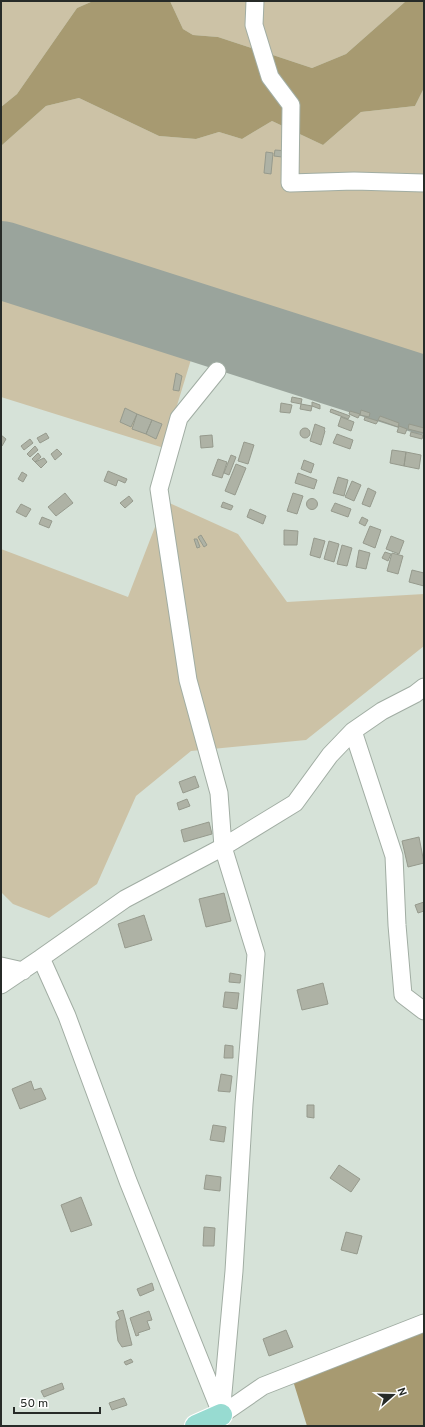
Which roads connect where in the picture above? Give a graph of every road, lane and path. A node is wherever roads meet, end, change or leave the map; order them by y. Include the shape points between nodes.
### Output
1 (255, 1) edge
2 (424, 183) edge
3 (217, 370) dead end
4 (424, 687) edge
5 (353, 732) junction
6 (223, 847) junction
7 (41, 958) junction
8 (1, 966) edge
9 (23, 971) junction
10 (1, 984) edge
11 (424, 1011) edge
12 (424, 1323) edge
13 (220, 1422) edge
14 (196, 1426) edge

1 - 2 street via 254,25 270,77 291,105 290,183
3 - 6 street via 179,418 159,489 188,680 219,793
4 - 5 street via 416,694 382,711
5 - 6 street via 330,755 294,803
5 - 11 street via 394,856 403,995
6 - 7 street via 125,899
6 - 13 street via 256,954 234,1271
7 - 9 street
7 - 13 street via 67,1016
8 - 9 street
9 - 10 street
12 - 13 street via 263,1386
13 - 14 main road

